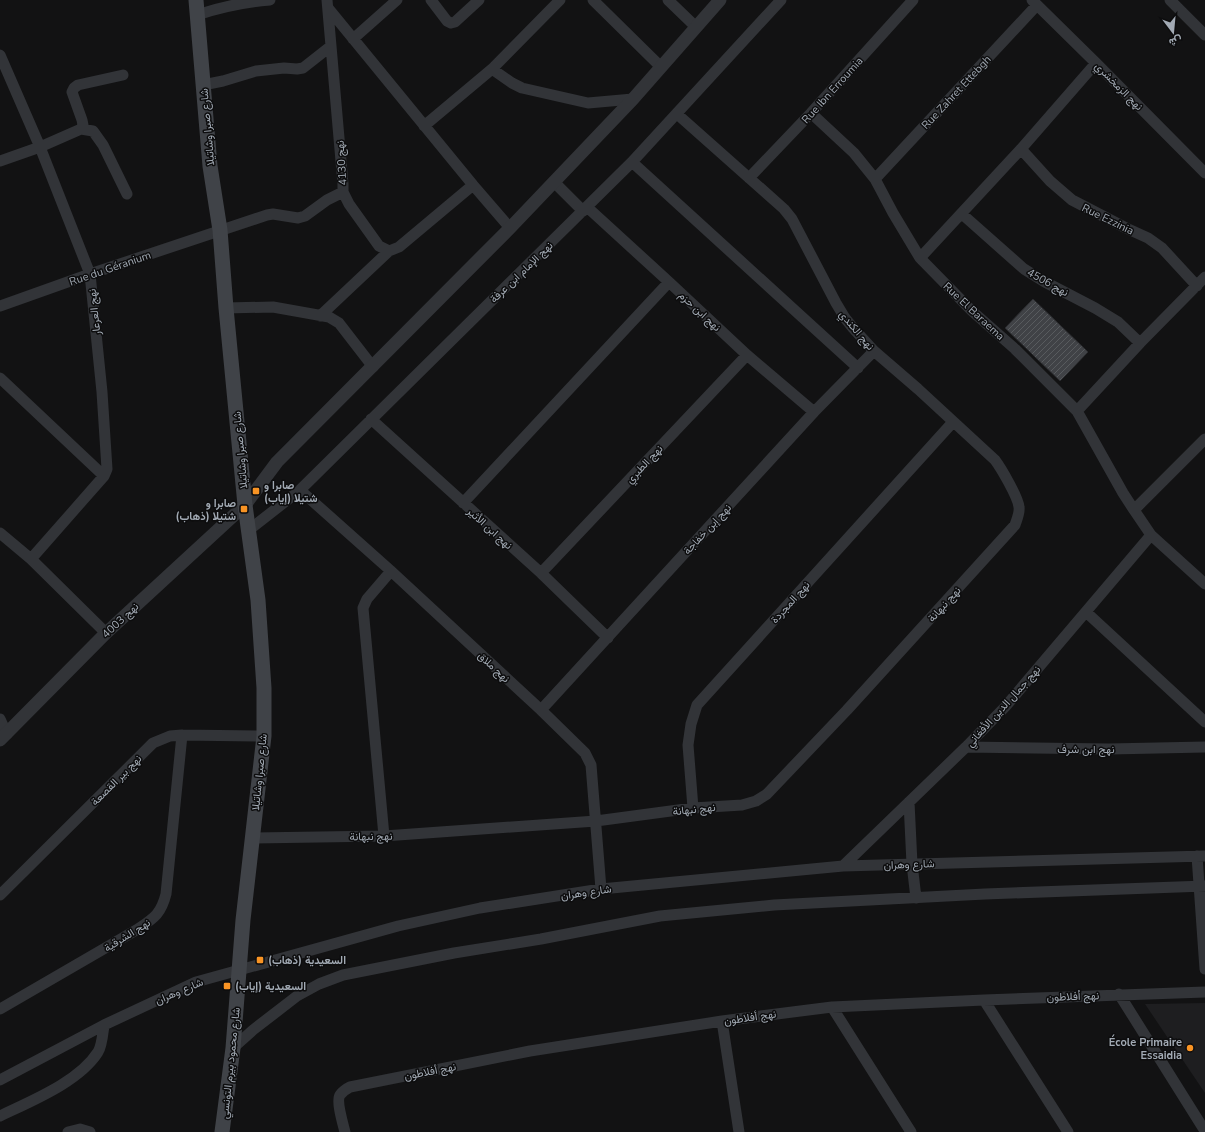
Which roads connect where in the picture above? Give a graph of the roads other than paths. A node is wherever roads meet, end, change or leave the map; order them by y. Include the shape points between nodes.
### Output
1 (270, 0) edge
2 (397, 0) edge
3 (431, 0) edge
4 (479, 0) edge
5 (560, 0) edge
6 (593, 0) edge
7 (668, 0) edge
8 (720, 0) edge
9 (781, 0) edge
10 (913, 0) edge
11 (1170, 0) edge
12 (1034, 3) edge
13 (327, 4) edge
14 (196, 7) edge
15 (696, 27) junction
16 (1205, 35) edge
17 (353, 39) junction
18 (331, 46) junction
19 (0, 55) edge
20 (1096, 63) junction
21 (661, 67) junction
22 (492, 69) junction
23 (123, 74) dead end
24 (203, 85) junction
25 (633, 99) junction
26 (811, 113) junction
27 (677, 114) junction
28 (424, 126) junction
29 (81, 129) junction
30 (40, 147) junction
31 (1021, 149) junction
32 (0, 161) edge
33 (632, 162) junction
34 (1205, 173) edge
35 (749, 178) junction
36 (875, 179) junction
37 (554, 182) junction
38 (473, 185) junction
39 (343, 192) junction
40 (126, 194) dead end
41 (585, 209) junction
42 (962, 214) junction
43 (510, 228) junction
44 (220, 230) junction
45 (389, 251) junction
46 (920, 258) junction
47 (90, 274) junction
48 (1205, 277) edge
49 (669, 282) junction
50 (1197, 286) junction
51 (0, 306) edge
52 (226, 308) junction
53 (320, 316) junction
54 (1140, 343) junction
55 (874, 351) junction
56 (747, 355) junction
57 (373, 367) junction
58 (858, 368) junction
59 (0, 378) edge
60 (1077, 411) junction
61 (814, 412) junction
62 (371, 419) junction
63 (953, 422) junction
64 (1204, 443) edge
65 (104, 476) junction
66 (300, 490) junction
67 (463, 503) junction
68 (245, 505) junction
69 (1134, 510) junction
70 (1015, 524) joint
71 (249, 530) junction
72 (1151, 534) junction
73 (1, 535) edge
74 (31, 559) junction
75 (391, 571) junction
76 (541, 573) junction
77 (1205, 584) edge
78 (1086, 612) junction
79 (106, 633) junction
80 (608, 638) junction
81 (541, 710) junction
82 (0, 719) edge
83 (1205, 722) edge
84 (182, 735) junction
85 (264, 736) junction
86 (3, 737) edge
87 (966, 747) junction
88 (1205, 747) edge
89 (910, 802) junction
90 (693, 808) junction
91 (596, 822) junction
92 (384, 836) junction
93 (253, 838) junction
94 (1201, 856) edge
95 (912, 864) junction
96 (843, 866) junction
97 (1202, 886) edge
98 (601, 889) junction
99 (0, 895) edge
100 (916, 898) junction
101 (1205, 969) edge
102 (239, 971) junction
103 (1205, 992) edge
104 (1119, 994) junction
105 (984, 1000) junction
106 (832, 1007) junction
107 (0, 1009) edge
108 (722, 1021) junction
109 (104, 1025) junction
110 (233, 1048) junction
111 (0, 1080) edge
112 (0, 1116) edge
113 (1205, 1131) edge
114 (68, 1132) edge
115 (90, 1132) edge
116 (222, 1132) edge
117 (345, 1132) edge
118 (739, 1132) edge
119 (911, 1132) edge
120 (1068, 1132) edge

1 - 14 street via 216,8
2 - 17 street
3 - 4 street via 451,23
5 - 22 street
6 - 21 street
7 - 15 street
8 - 15 street, نهج 4003
9 - 27 street, نهج الإمام ابن عرفة
10 - 26 street, Rue Ibn Erroumia
11 - 16 street
12 - 20 street, نهج الزمخشري
12 - 36 street, Rue Zahret Ettebgh
13 - 17 street
13 - 18 street, نهج 4130
14 - 24 main road, شارع صبرا وشاتيلا
15 - 21 street, نهج 4003
17 - 28 street
18 - 24 street via 303,68 256,71
18 - 39 street, نهج 4130
19 - 30 street, نهج العرعار
20 - 31 street
20 - 34 street, نهج الزمخشري
21 - 25 street, نهج 4003
22 - 25 street via 522,88 588,103
22 - 28 street
23 - 29 street via 74,88 72,92 82,120
24 - 44 main road, شارع صبرا وشاتيلا via 210,166
25 - 37 street, نهج 4003
26 - 35 street, Rue Ibn Erroumia
26 - 36 street, Rue El Baraema via 854,153
27 - 33 street, نهج الإمام ابن عرفة
27 - 35 street, نهج الكندي
28 - 38 street
29 - 30 street
29 - 40 street via 93,131 103,145
30 - 32 street
30 - 47 street, نهج العرعار
31 - 42 street
31 - 50 street, Rue Ezzinia via 1050,182 1072,200 1148,238 1162,248
33 - 41 street, نهج الإمام ابن عرفة
33 - 58 street
35 - 55 street, نهج الكندي via 792,219 836,304
36 - 46 street, Rue El Baraema
37 - 41 street, نهج ابن حزم
37 - 43 street, نهج 4003
38 - 43 street
38 - 45 street via 399,247
39 - 44 street, Rue du Géranium via 305,216 298,218 273,214
39 - 45 street, نهج 4130 via 379,246
41 - 49 street, نهج ابن حزم
41 - 62 street, نهج الإمام ابن عرفة
42 - 46 street
42 - 54 street, نهج 4506 via 1024,269 1118,322
43 - 57 street, نهج 4003
44 - 47 street, Rue du Géranium
44 - 52 main road, شارع صبرا وشاتيلا
45 - 53 street
46 - 60 street, Rue El Baraema
47 - 51 street, Rue du Géranium
47 - 65 street, نهج العرعار via 102,392 107,469
48 - 50 street
49 - 56 street, نهج ابن حزم
49 - 67 street
50 - 54 street
52 - 53 street via 272,307
52 - 68 main road, شارع صبرا وشاتيلا
53 - 57 street via 329,317 339,323
54 - 60 street
55 - 58 street, نهج إبن خفاجة
55 - 63 street, نهج الكندي
56 - 61 street, نهج ابن حزم
56 - 76 street, نهج الطبري
57 - 68 street, نهج 4003 via 277,462
58 - 61 street, نهج إبن خفاجة
59 - 65 street
60 - 69 street, Rue El Baraema via 1122,494
61 - 80 street, نهج إبن خفاجة
62 - 66 street, نهج الإمام ابن عرفة
62 - 67 street, نهج ابن الأثير
63 - 70 street, نهج الكندي via 1001,468 1019,506
63 - 90 street, نهج المجردة via 697,705 688,745
64 - 69 street
65 - 74 street
66 - 71 street, نهج الإمام ابن عرفة
66 - 75 street, نهج ملاق
67 - 76 street, نهج ابن الأثير
68 - 71 main road, شارع صبرا وشاتيلا
68 - 79 street, نهج 4003
69 - 72 street, Rue El Baraema
70 - 90 street, نهج نبهانة via 847,710 767,794 756,802 742,805
71 - 85 main road, شارع صبرا وشاتيلا via 258,600 264,688
72 - 77 street, Rue El Baraema
72 - 78 street, نهج جمال الدين الأفغاني
73 - 74 street
74 - 79 street
75 - 81 street, نهج ملاق
75 - 92 street via 367,599 363,608
76 - 80 street, نهج ابن الأثير
78 - 83 street
78 - 87 street, نهج جمال الدين الأفغاني via 1005,707
79 - 86 street, نهج 4003
80 - 81 street, نهج إبن خفاجة
81 - 91 street, نهج ملاق via 589,760
82 - 86 street
84 - 85 street, نهج بير القصعة
84 - 99 street, نهج بير القصعة via 170,736 153,743
84 - 107 street, نهج الشرقية via 166,894 161,910 138,929
85 - 93 main road, شارع صبرا وشاتيلا
87 - 88 street, نهج ابن شرف
87 - 89 street, نهج جمال الدين الأفغاني
89 - 95 street
89 - 96 street, نهج جمال الدين الأفغاني
90 - 91 street, نهج نبهانة
91 - 92 street, نهج نبهانة
91 - 98 street, نهج ملاق
92 - 93 street, نهج نبهانة
93 - 102 main road, شارع صبرا وشاتيلا
94 - 95 street, شارع وهران
94 - 97 street
95 - 96 street, شارع وهران
95 - 100 street
96 - 98 street, شارع وهران
97 - 100 street
97 - 101 street
98 - 102 street, شارع وهران via 480,908 398,926
100 - 110 street via 774,905 660,916 343,975 297,996
102 - 109 street, شارع وهران via 196,982
102 - 110 main road, شارع محمود بيرم التونسي
103 - 104 street, نهج أفلاطون
104 - 105 street, نهج أفلاطون
104 - 113 street
105 - 106 street, نهج أفلاطون
105 - 120 street
106 - 108 street, نهج أفلاطون
106 - 119 street
108 - 117 street, نهج أفلاطون via 530,1051 350,1087 339,1096
108 - 118 street
109 - 111 street, شارع وهران
109 - 112 street via 99,1051 81,1071 64,1084
110 - 116 main road, شارع محمود بيرم التونسي
114 - 115 street via 80,1129

